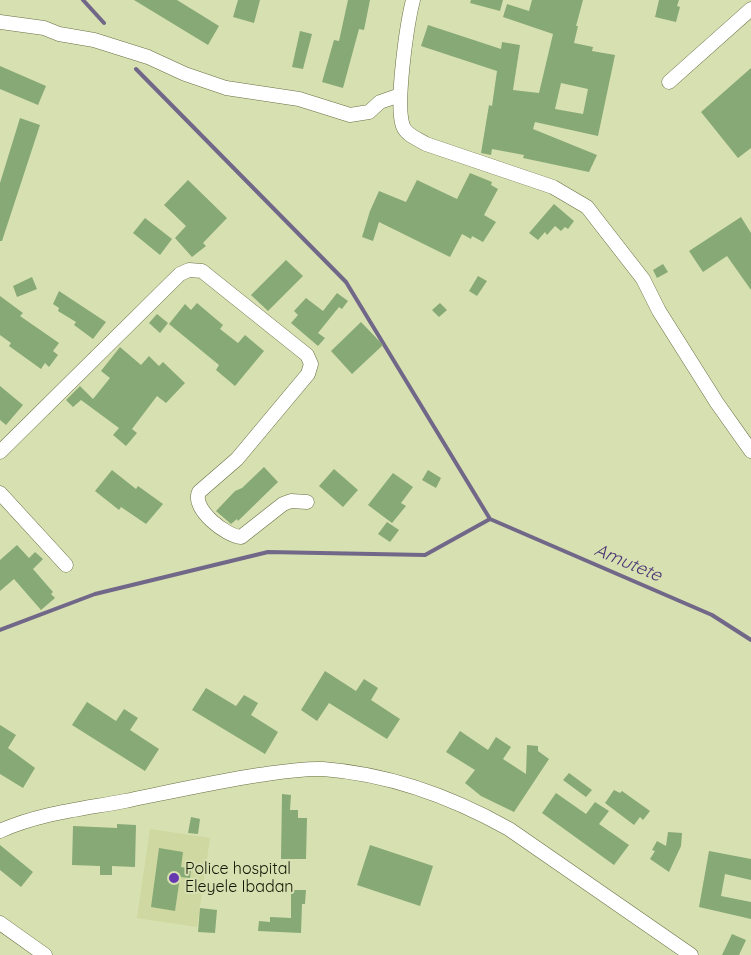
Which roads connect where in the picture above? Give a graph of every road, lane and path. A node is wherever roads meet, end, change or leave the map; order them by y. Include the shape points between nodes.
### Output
1 (412, 0) edge
2 (751, 9) edge
3 (0, 22) edge
4 (669, 82) dead end
5 (400, 95) junction
6 (751, 451) edge
7 (0, 452) edge
8 (0, 493) edge
9 (307, 502) dead end
10 (66, 564) dead end
11 (0, 831) edge
12 (0, 923) edge
13 (45, 955) edge
14 (691, 955) edge

1 - 5 street
2 - 4 street
3 - 5 street via 94,40 226,88 299,99 350,115 369,112 380,102
5 - 6 street via 403,127 408,134 426,144 552,186 587,207 644,278 659,311
7 - 9 street via 180,274 189,270 202,271 307,355 311,364 308,374 238,459 199,492 198,505 228,532 241,537 283,504
8 - 10 street
11 - 14 street via 86,806 230,780 300,770 350,773 416,788 480,812
12 - 13 street

